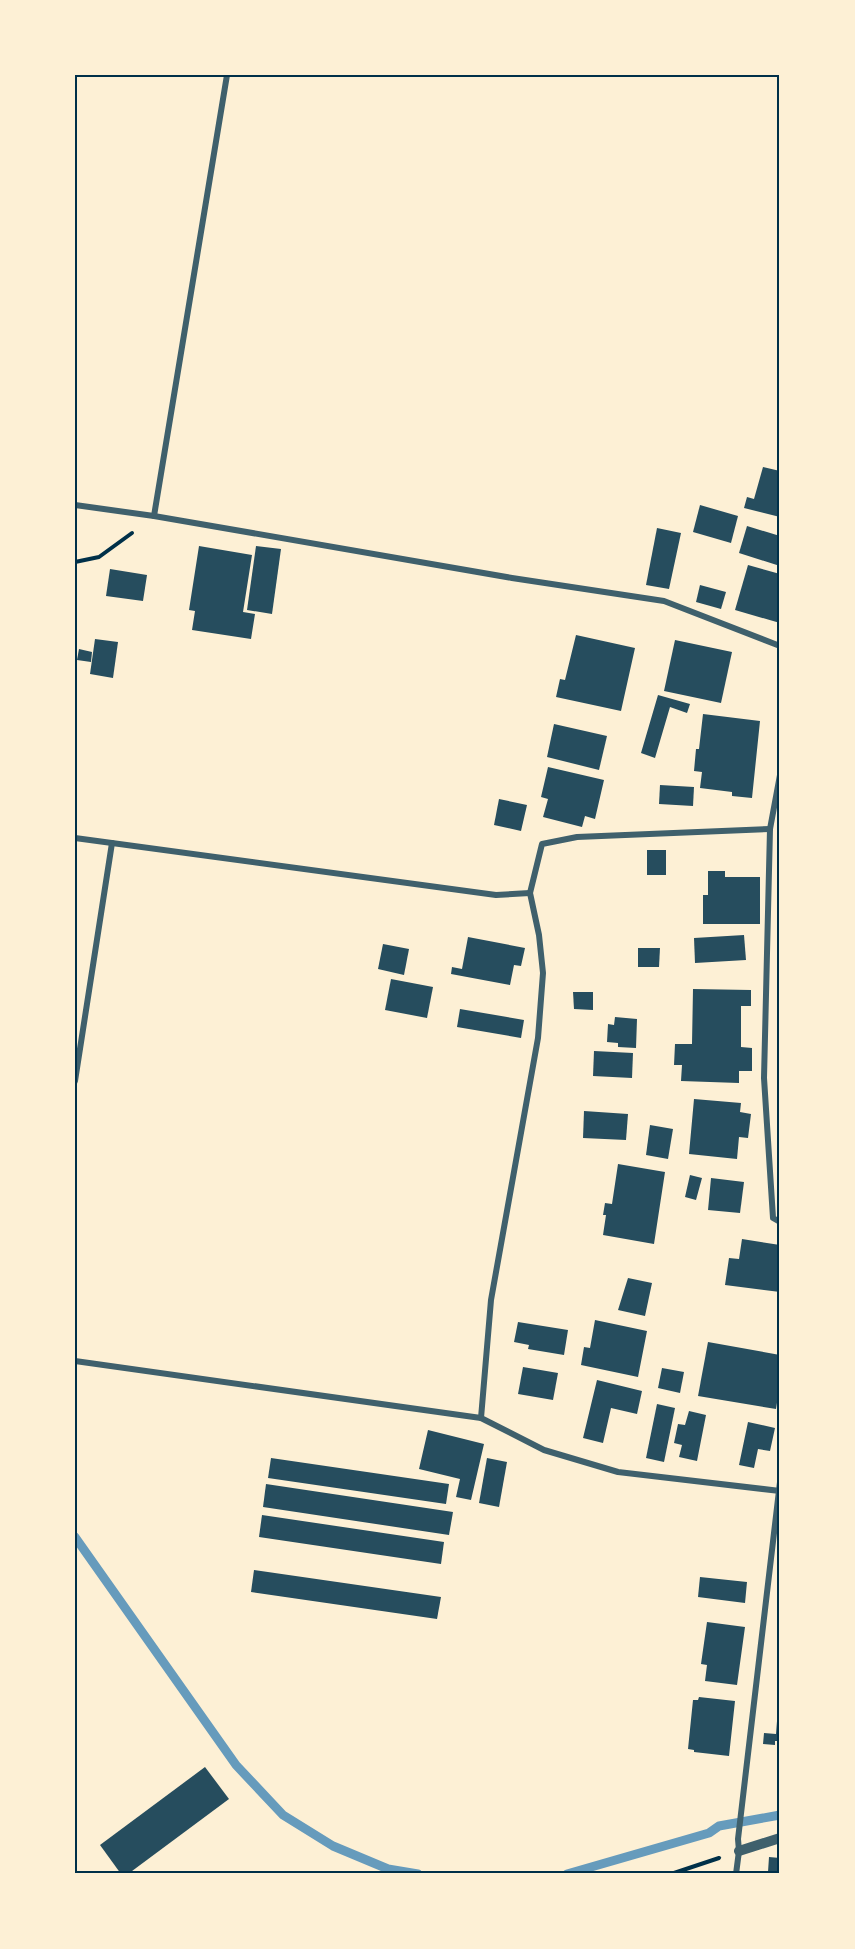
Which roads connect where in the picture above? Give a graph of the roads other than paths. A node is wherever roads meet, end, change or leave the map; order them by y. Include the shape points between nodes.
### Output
1 (227, 75) edge
2 (75, 506) edge
3 (154, 516) junction
4 (780, 646) edge
5 (780, 775) edge
6 (770, 829) junction
7 (75, 838) edge
8 (112, 843) junction
9 (530, 893) junction
10 (75, 1081) edge
11 (780, 1222) edge
12 (75, 1361) edge
13 (481, 1418) junction
14 (780, 1482) edge
15 (779, 1491) edge
16 (780, 1838) edge
17 (739, 1851) junction
18 (736, 1874) edge

1 - 3 street
2 - 3 street
3 - 4 street via 664,601
5 - 6 street
6 - 9 street via 578,837 542,844
6 - 11 street via 764,1078 773,1218
7 - 8 street
8 - 9 street via 496,895
8 - 10 street
9 - 13 street via 543,973 538,1038 491,1300
12 - 13 street
13 - 15 street via 544,1450 618,1472
14 - 15 street
15 - 17 street
16 - 17 street
17 - 18 street

